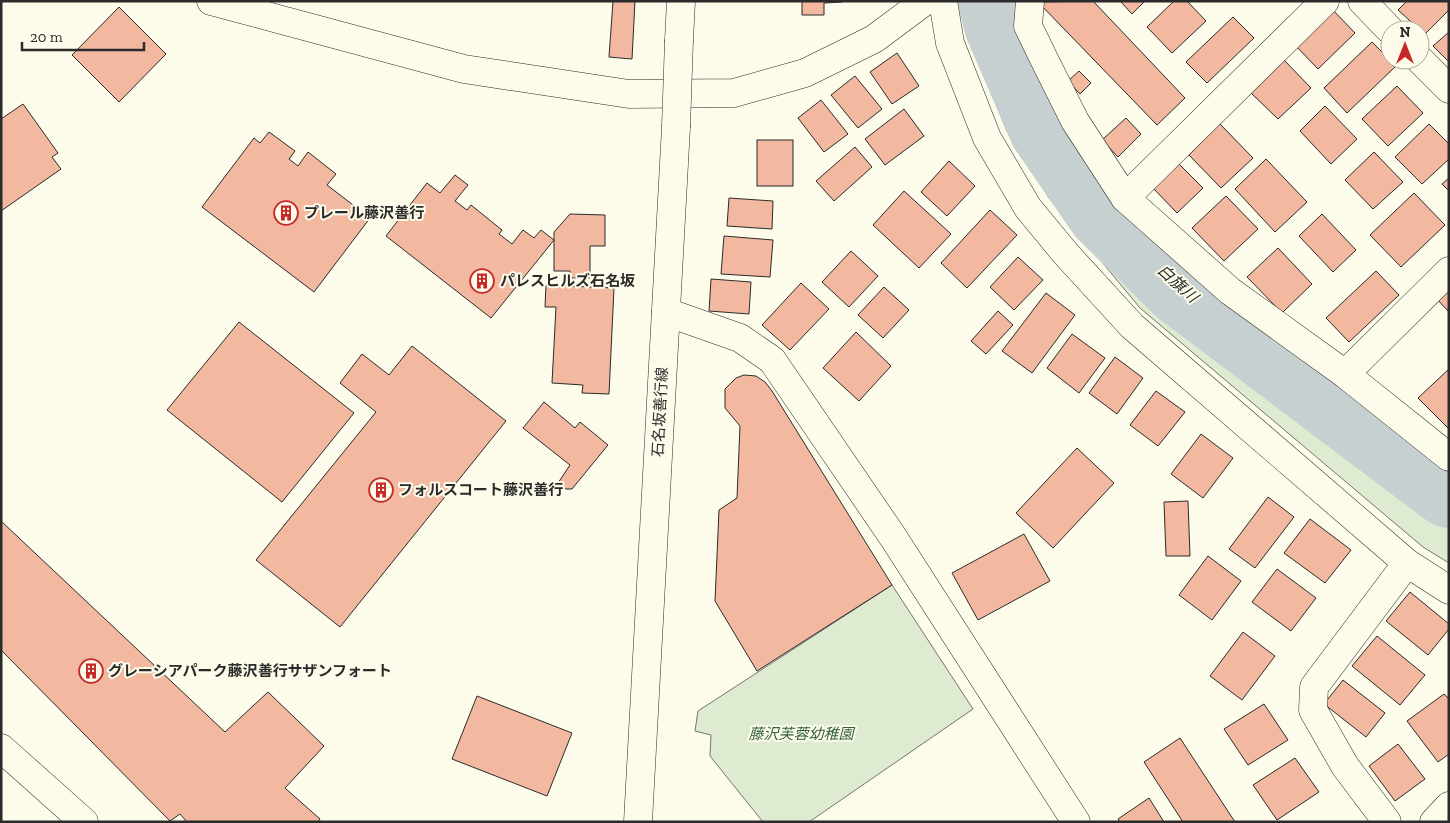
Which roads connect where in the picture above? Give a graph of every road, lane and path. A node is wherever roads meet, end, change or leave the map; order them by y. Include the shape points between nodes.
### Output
1 (211, 1) edge
2 (681, 1) edge
3 (925, 1) edge
4 (943, 1) edge
5 (1030, 1) edge
6 (1325, 1) edge
7 (1362, 1) edge
8 (1380, 20) edge
9 (1430, 70) edge
10 (1449, 90) edge
11 (1125, 198) junction
12 (1449, 272) edge
13 (666, 312) junction
14 (1345, 374) junction
15 (1449, 458) edge
16 (1407, 563) junction
17 (1449, 590) edge
18 (1, 748) edge
19 (1449, 806) edge
20 (84, 822) edge
21 (638, 822) edge
22 (1076, 822) edge
23 (1387, 822) edge
24 (1434, 822) edge

1 - 3 street via 464,69 629,94 734,93 805,73 874,39
2 - 13 street, 石名坂善行線, bridge
4 - 16 street via 950,43 987,138 1028,208 1132,326
5 - 11 street via 1028,26 1075,122
6 - 11 street
7 - 8 street
9 - 10 street
11 - 14 street via 1230,290
12 - 14 street
13 - 21 street, 石名坂善行線
13 - 22 street via 740,338 772,360 893,537
14 - 15 street
16 - 17 street
16 - 23 street via 1314,687 1313,710 1345,766
18 - 20 street
19 - 24 street

